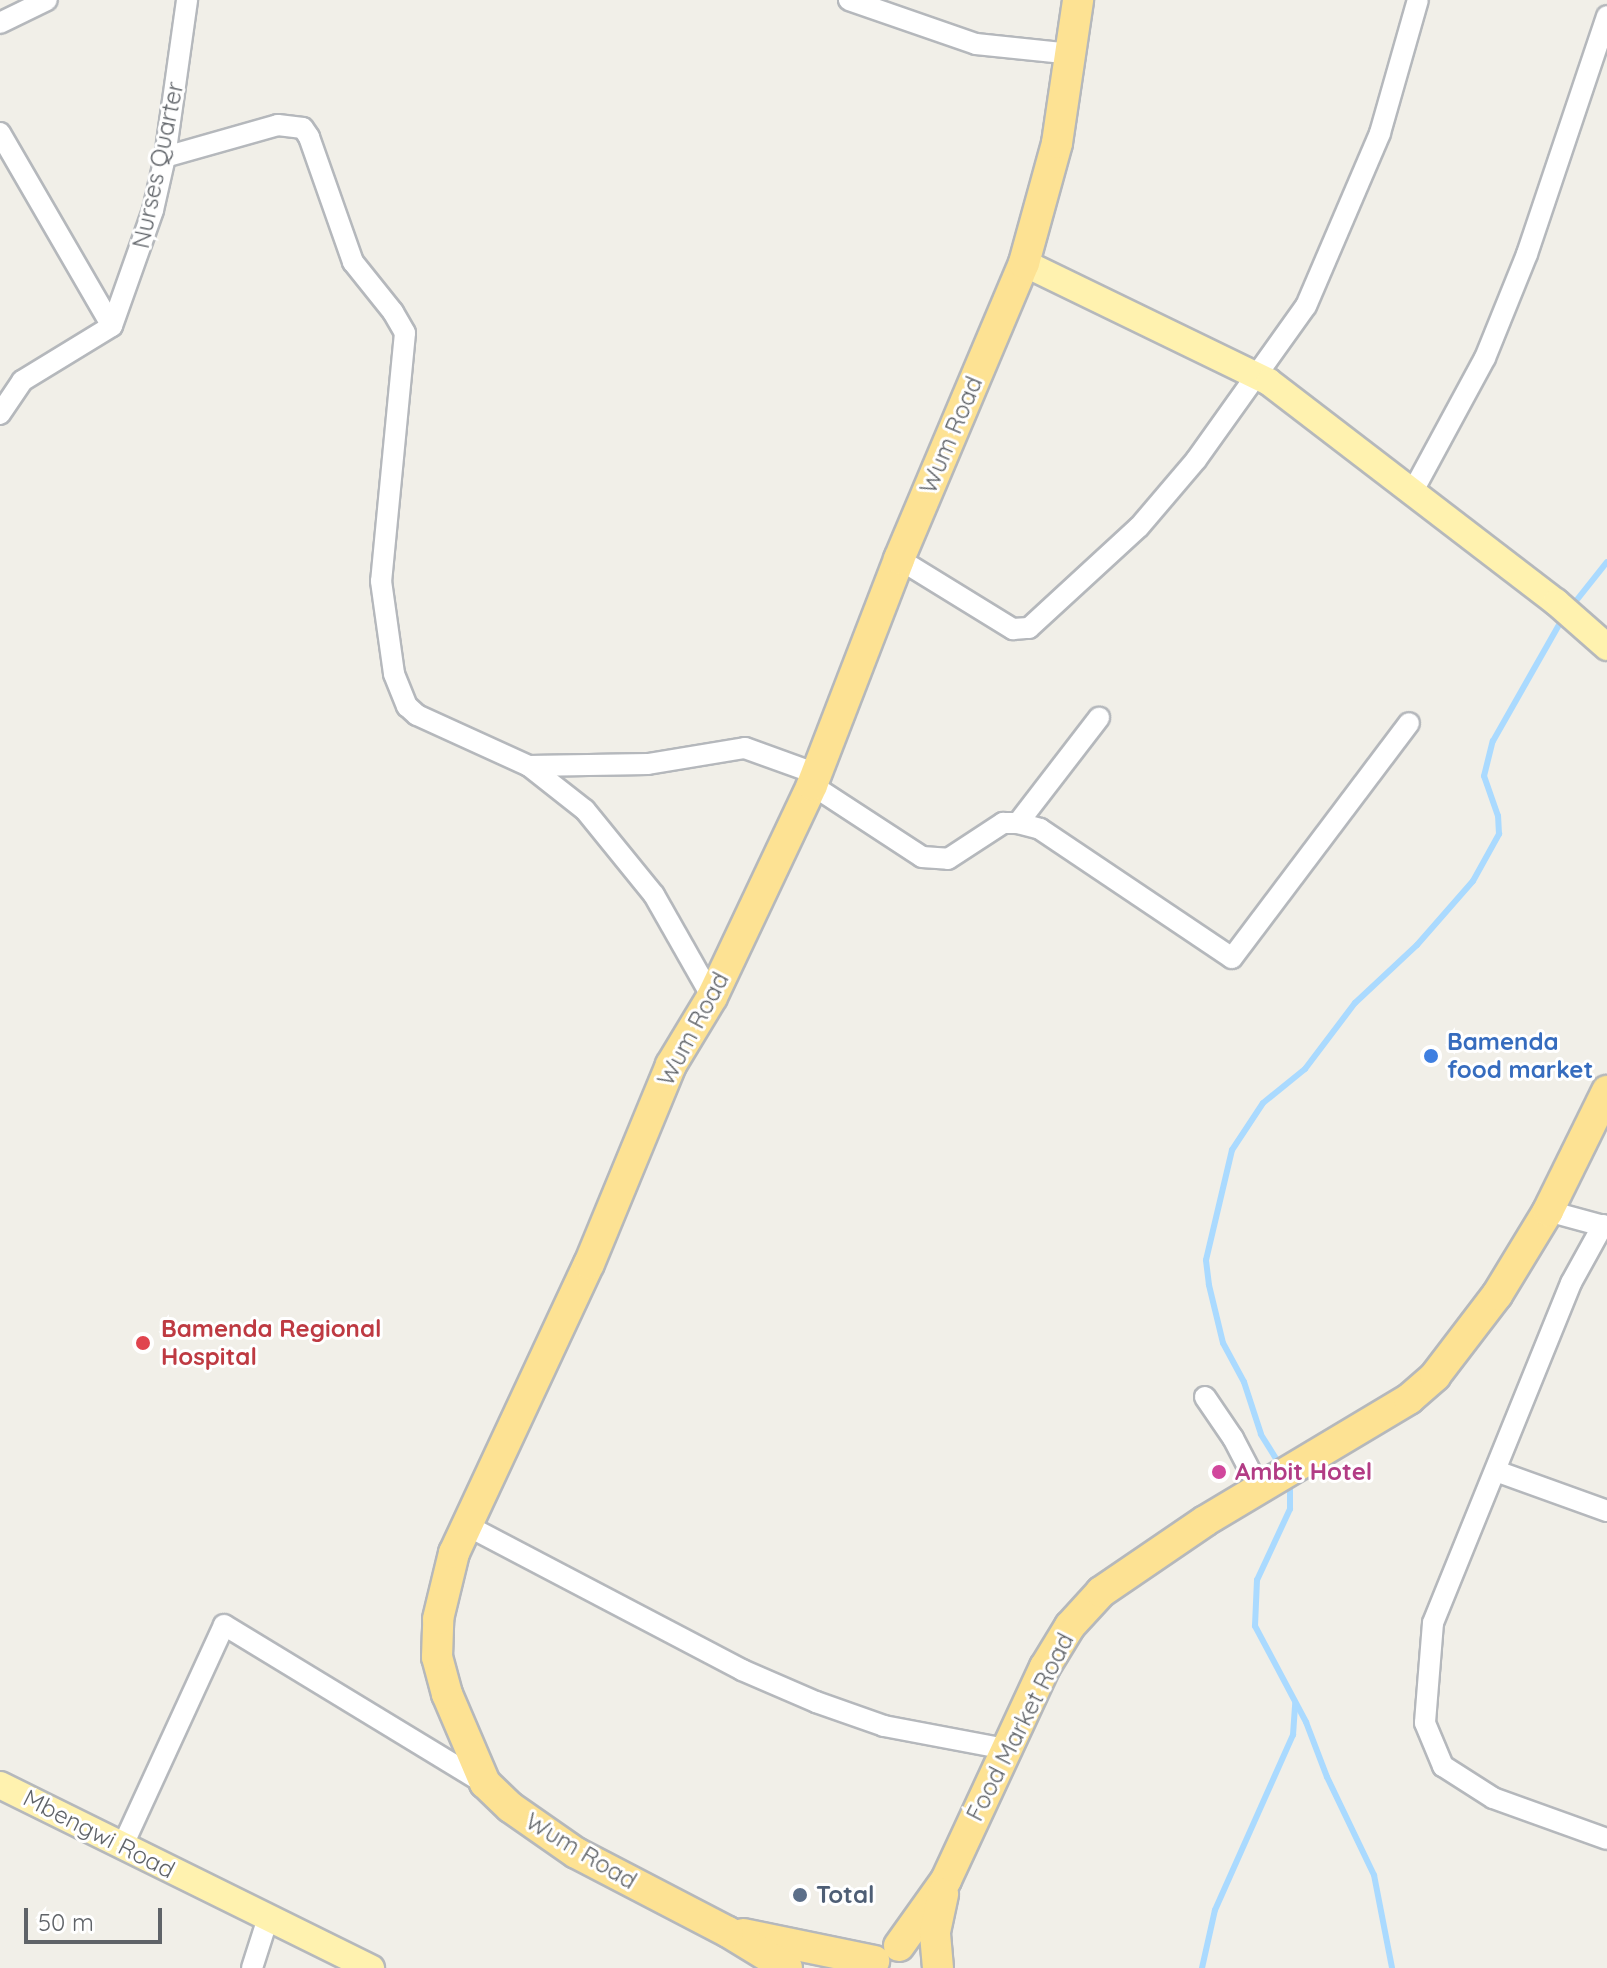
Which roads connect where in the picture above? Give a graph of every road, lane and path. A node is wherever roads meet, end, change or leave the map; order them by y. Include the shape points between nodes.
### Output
1 (47, 0) edge
2 (187, 0) edge
3 (849, 0) edge
4 (1078, 0) edge
5 (1418, 0) edge
6 (1607, 16) edge
7 (0, 23) edge
8 (1073, 54) junction
9 (0, 133) edge
10 (165, 157) junction
11 (1024, 263) junction
12 (112, 326) junction
13 (1256, 375) junction
14 (22, 381) junction
15 (0, 389) edge
16 (0, 414) edge
17 (1413, 491) junction
18 (899, 559) junction
19 (1607, 647) edge
20 (1099, 718) dead end
21 (1409, 723) dead end
22 (529, 766) junction
23 (814, 780) junction
24 (1018, 823) junction
25 (712, 997) junction
26 (1607, 1091) edge
27 (1548, 1211) junction
28 (1605, 1226) edge
29 (1205, 1397) dead end
30 (1496, 1471) junction
31 (1266, 1485) junction
32 (1607, 1511) edge
33 (466, 1525) junction
34 (1006, 1749) junction
35 (485, 1783) junction
36 (0, 1785) edge
37 (1607, 1839) edge
38 (122, 1847) junction
39 (946, 1880) junction
40 (268, 1918) junction
41 (728, 1932) junction
42 (881, 1958) edge
43 (252, 1968) edge
44 (371, 1968) edge
45 (787, 1968) edge
46 (938, 1968) edge

1 - 7 street
2 - 10 street, Nurses Quarter
3 - 8 street via 976,44
4 - 8 highway, Wum Road
5 - 13 street via 1380,133 1306,306
6 - 17 street via 1517,280 1485,358
8 - 11 highway, Wum Road via 1057,143
9 - 12 street
10 - 12 street, Nurses Quarter via 139,259
10 - 22 street via 278,125 303,128 309,137 353,262 405,333 381,581 394,674 407,706 417,715
11 - 13 main road
11 - 18 highway, Wum Road
12 - 14 street
13 - 17 main road
13 - 18 street via 1196,460 1139,527 1029,628 1013,629
14 - 15 street
14 - 16 street
17 - 19 main road
18 - 23 highway, Wum Road
20 - 24 street
21 - 24 street via 1232,958 1040,829
22 - 23 street via 648,764 745,748
22 - 25 street via 585,810 654,895
23 - 24 street via 922,857 948,859 993,828
23 - 25 highway, Wum Road
25 - 33 highway, Wum Road via 671,1065 589,1264
26 - 27 highway, Food Market Road
27 - 28 street
27 - 31 highway, Food Market Road via 1497,1295 1435,1376 1409,1399
28 - 30 street via 1571,1283
29 - 31 street
30 - 32 street
30 - 37 street via 1433,1623 1425,1723 1443,1766 1493,1798
31 - 34 highway, Food Market Road via 1101,1592 1070,1626 1045,1667
33 - 34 street via 742,1670 816,1702 884,1726
33 - 35 highway, Wum Road via 438,1619 437,1657
34 - 39 highway, Food Market Road
35 - 38 street via 224,1625
35 - 41 highway, Wum Road via 576,1853
36 - 38 main road, Mbengwi Road
38 - 40 main road, Mbengwi Road
39 - 42 highway, Food Market Road
39 - 46 highway, Food Market Road via 935,1932
40 - 43 street
40 - 44 main road, Mbengwi Road
41 - 42 highway, Wum Road
41 - 45 highway, Wum Road
42 - 46 highway, Wum Road via 922,1951

